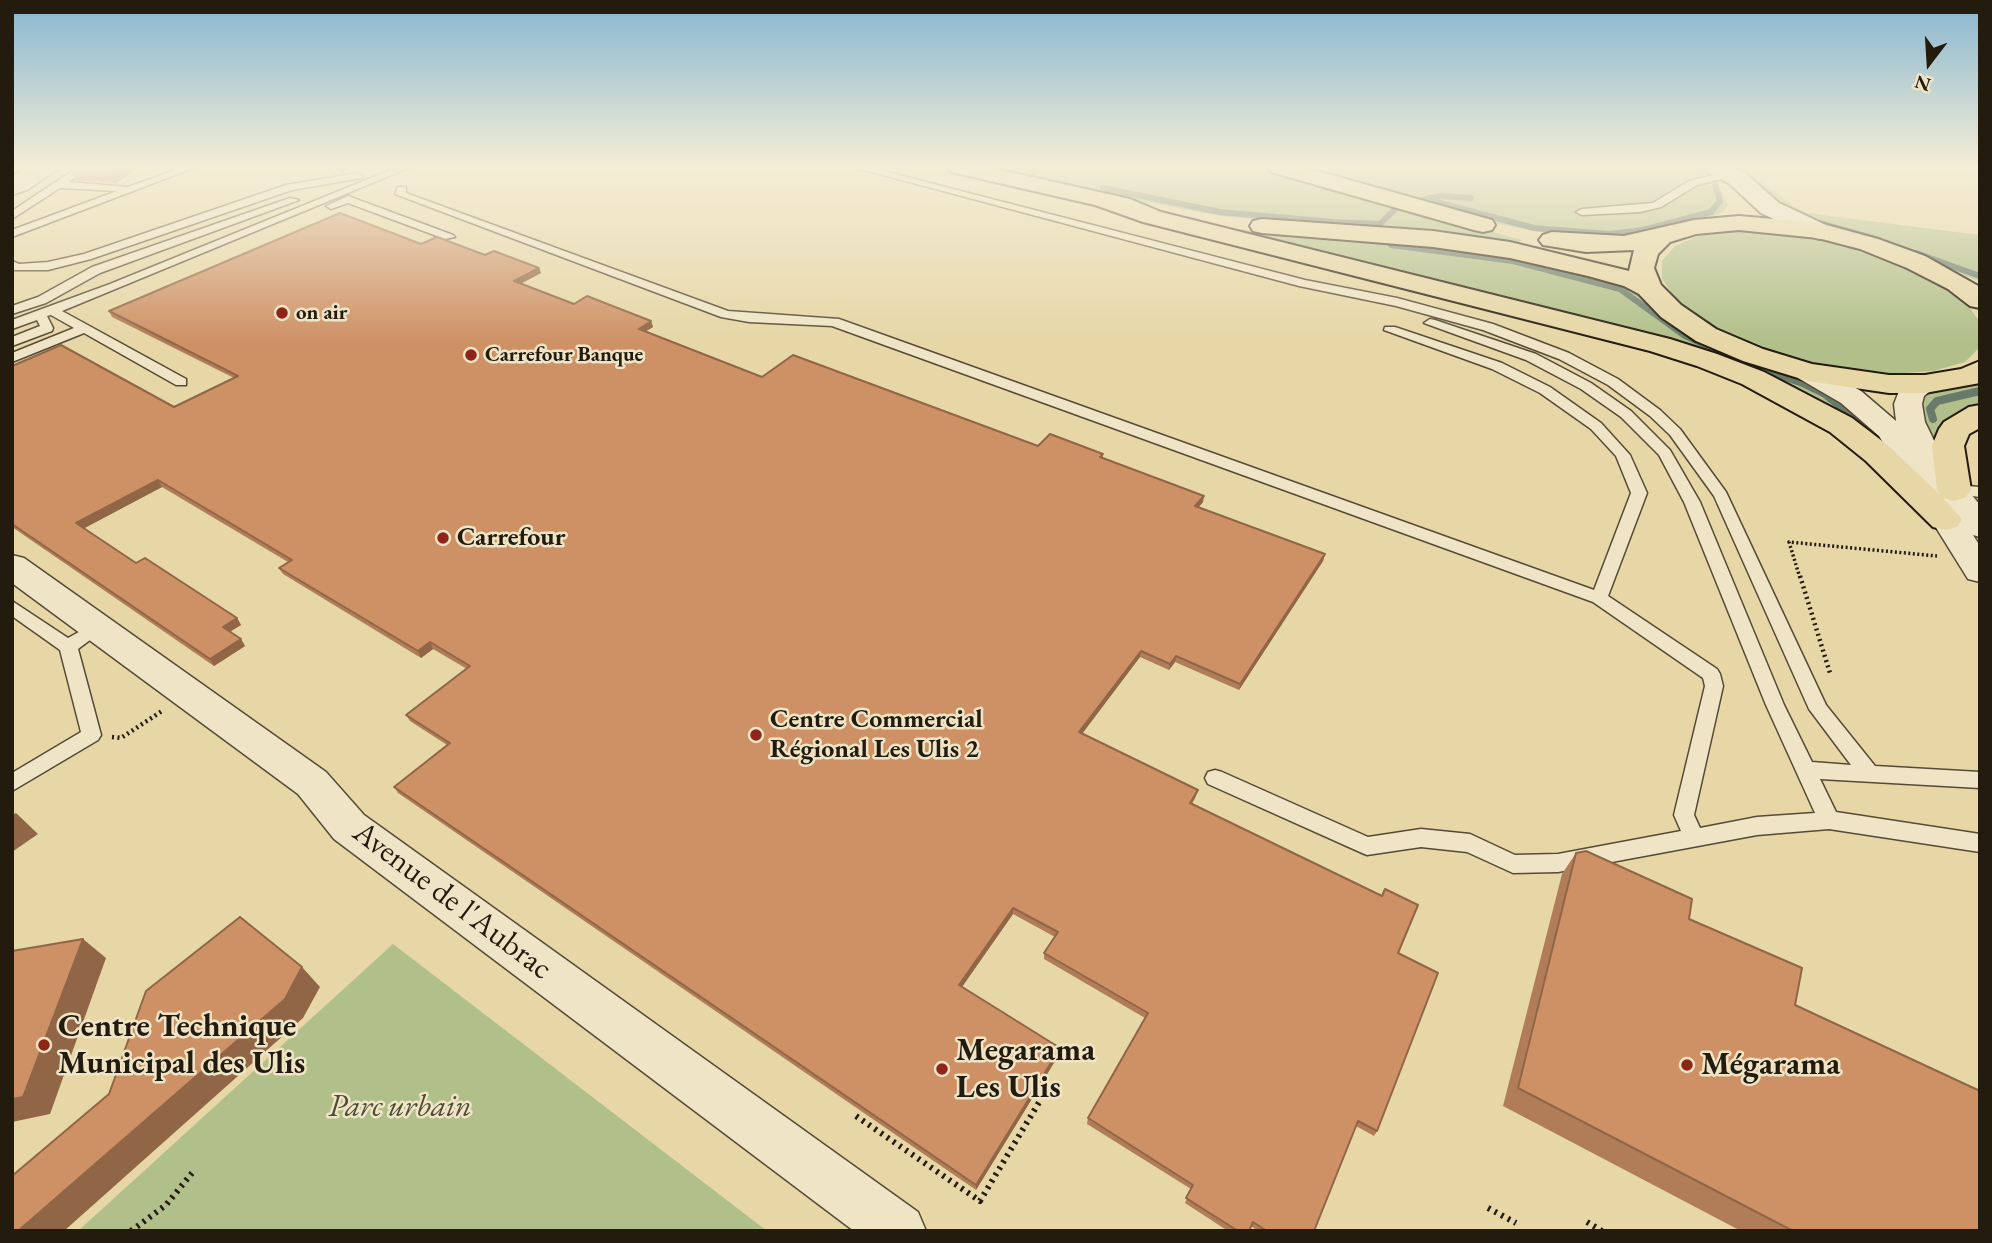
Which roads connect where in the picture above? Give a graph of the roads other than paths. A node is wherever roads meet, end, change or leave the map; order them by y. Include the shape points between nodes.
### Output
1 (36, 225) edge
2 (180, 225) edge
3 (221, 225) edge
4 (263, 225) edge
5 (286, 225) edge
6 (417, 225) edge
7 (484, 225) edge
8 (1082, 225) edge
9 (1184, 225) edge
10 (1256, 225) edge
11 (1489, 225) edge
12 (1716, 225) edge
13 (1759, 225) edge
14 (1806, 225) edge
15 (1819, 231) junction
16 (12, 234) edge
17 (449, 237) dead end
18 (1661, 237) junction
19 (12, 265) edge
20 (1968, 285) edge
21 (1649, 288) junction
22 (1357, 296) junction
23 (1980, 300) edge
24 (12, 310) edge
25 (47, 313) junction
26 (12, 325) edge
27 (85, 328) junction
28 (1390, 330) dead end
29 (12, 342) edge
30 (12, 358) edge
31 (1980, 370) edge
32 (1808, 372) junction
33 (181, 382) dead end
34 (1925, 384) junction
35 (1980, 414) edge
36 (1959, 500) edge
37 (1980, 527) edge
38 (12, 566) edge
39 (1980, 571) edge
40 (1599, 598) junction
41 (12, 607) edge
42 (83, 637) junction
43 (1805, 770) junction
44 (1870, 774) junction
45 (1215, 778) dead end
46 (1980, 780) edge
47 (12, 783) edge
48 (1829, 820) junction
49 (1693, 836) junction
50 (1980, 843) edge
51 (899, 1231) edge

1 - 16 lane
2 - 19 lane via 87,257 48,266
3 - 24 lane via 96,270 42,300
4 - 25 lane
5 - 25 lane via 103,304
6 - 17 lane
7 - 40 lane via 724,314 834,323
8 - 22 lane
9 - 36 main road via 1707,360 1753,378 1841,425 1878,454
10 - 21 main road via 1497,248 1594,269
11 - 18 main road via 1586,244 1624,244
12 - 18 main road
13 - 15 main road
14 - 15 street
15 - 20 main road via 1916,261
18 - 21 main road via 1646,251 1641,268
20 - 23 main road
21 - 32 main road via 1671,311 1706,335
22 - 43 lane via 1531,357 1587,386 1626,414 1665,453 1692,502
22 - 44 lane via 1488,327 1564,356 1613,382 1656,413 1692,452 1720,495 1818,709
25 - 26 lane
25 - 27 lane
25 - 29 lane via 47,328
27 - 30 lane
27 - 33 lane
28 - 40 lane via 1497,366 1545,390 1596,426 1623,455 1639,493
31 - 34 main road
32 - 34 main road via 1875,383
32 - 36 street via 1851,397 1890,430 1935,497
34 - 36 street via 1911,392 1911,422 1930,463
35 - 36 main road via 1955,429 1948,446
36 - 37 street
36 - 39 street
38 - 42 street, Avenue de l'Aubrac
40 - 49 lane via 1712,674 1714,686 1684,815
41 - 42 lane
42 - 47 lane via 91,735
42 - 51 street, Avenue de l'Aubrac via 312,783 349,827
43 - 44 lane
43 - 48 lane
44 - 46 lane
45 - 49 lane via 1367,846 1421,838 1470,843 1513,864 1558,863
48 - 49 lane
48 - 50 lane

